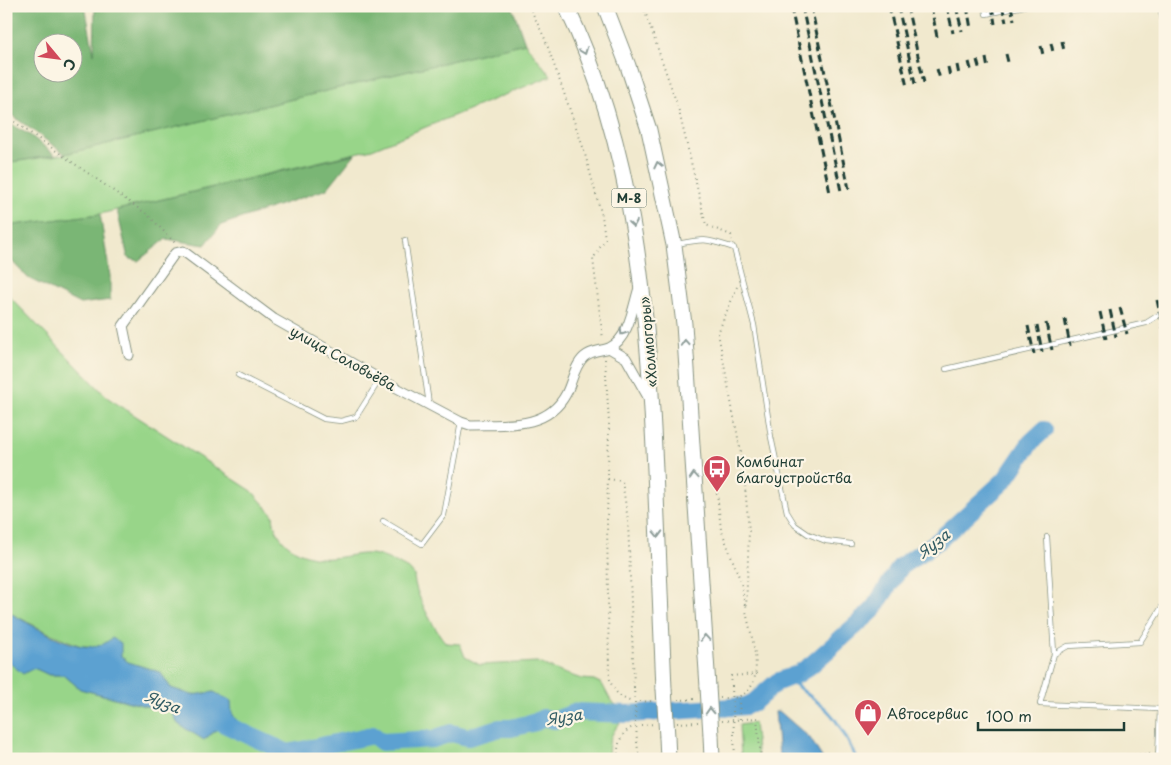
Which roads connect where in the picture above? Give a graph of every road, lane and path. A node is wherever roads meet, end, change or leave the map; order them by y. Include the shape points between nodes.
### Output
1 (529, 6) edge
2 (566, 6) edge
3 (605, 6) edge
4 (644, 6) edge
5 (985, 6) edge
6 (1024, 6) edge
7 (1160, 6) edge
8 (1164, 18) edge
9 (1165, 30) edge
10 (6, 116) edge
11 (404, 240) dead end
12 (674, 245) junction
13 (734, 248) junction
14 (183, 251) junction
15 (642, 279) junction
16 (737, 287) dead end
17 (1165, 311) edge
18 (606, 348) junction
19 (129, 355) dead end
20 (946, 369) dead end
21 (238, 375) dead end
22 (380, 379) junction
23 (429, 405) junction
24 (652, 405) junction
25 (461, 422) junction
26 (608, 479) junction
27 (717, 493) dead end
28 (383, 521) dead end
29 (1047, 537) dead end
30 (851, 544) dead end
31 (1165, 602) edge
32 (746, 610) junction
33 (1054, 654) junction
34 (757, 674) junction
35 (704, 693) junction
36 (665, 697) junction
37 (739, 697) junction
38 (719, 698) dead end
39 (633, 702) dead end
40 (640, 702) dead end
41 (740, 720) dead end
42 (635, 726) dead end
43 (1158, 756) edge
44 (618, 759) edge
45 (639, 759) edge
46 (668, 759) edge
47 (712, 759) edge
48 (735, 759) edge
49 (1029, 759) edge

1 - 18 path via 545,38 580,138 602,216 605,239 593,259
2 -> 15 highway, «Холмогоры» / М-8 via 596,80 614,136 629,199
12 -> 3 highway, М-8 via 649,130
4 - 13 path via 678,107 706,225 731,235
5 - 6 lane via 986,14
7 - 8 lane
8 - 9 lane
10 - 14 path via 148,215
11 - 23 lane
12 - 13 lane via 710,239
35 -> 12 highway, М-8 via 684,324
13 - 30 lane via 754,325 771,436 788,512 795,525 808,534 826,541
14 - 19 street via 174,253 123,326
14 - 22 street, улица Соловьёва via 274,319
15 -> 18 street, улица Соловьёва via 627,326 620,337
15 - 24 highway, «Холмогоры» / М-8
16 - 32 path via 718,333 743,464 749,531
17 - 20 lane via 1146,323
18 - 24 street via 626,358
18 - 25 street, улица Соловьёва via 583,358 566,394 548,416 518,423 470,425
18 - 26 path
21 - 22 lane via 324,419 341,421 356,417
22 - 23 street, улица Соловьёва
23 - 25 street, улица Соловьёва
24 -> 36 highway, «Холмогоры» / М-8
25 - 28 lane via 444,515 422,544
26 - 39 path via 609,676 614,691
26 - 45 path, bridge via 622,481 628,520
27 - 32 path via 720,528 741,582
29 - 33 lane
31 - 33 lane via 1140,642 1068,646
32 - 34 path
33 - 43 lane via 1040,704 1160,709
34 - 37 path via 752,686
34 - 48 path, bridge via 731,676
35 - 36 path
47 -> 35 highway, М-8, bridge
36 - 40 path
36 - 46 highway, М-8, bridge
37 - 38 path
37 - 41 path
42 - 44 path via 620,739
43 - 49 path

